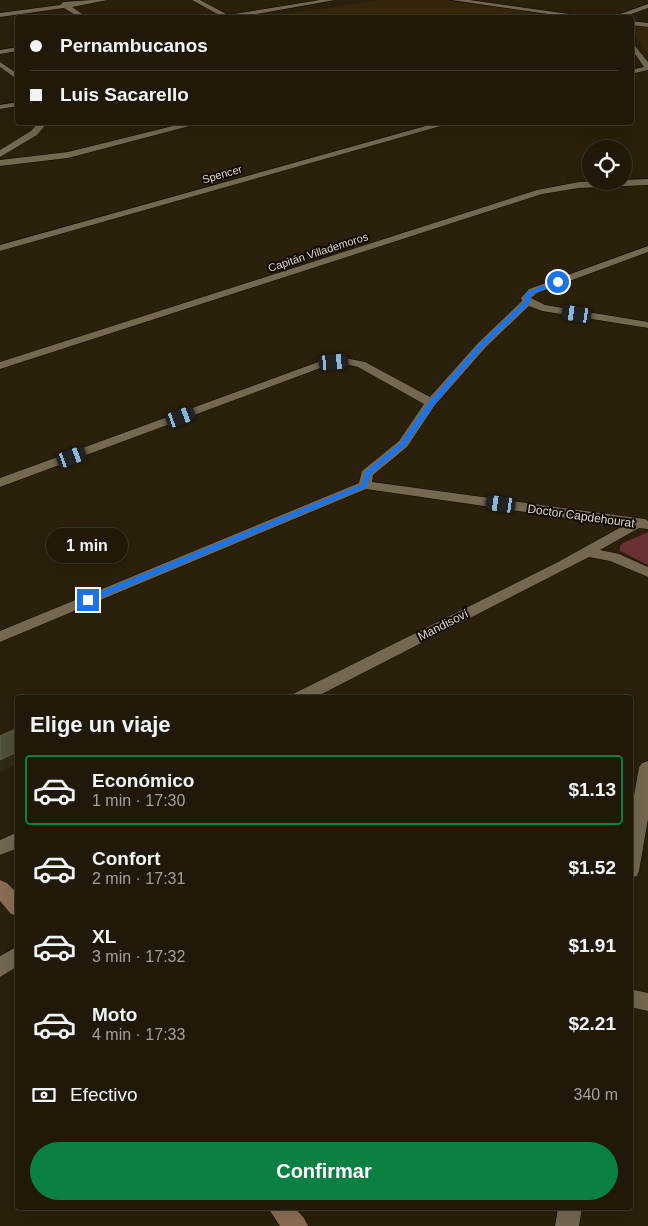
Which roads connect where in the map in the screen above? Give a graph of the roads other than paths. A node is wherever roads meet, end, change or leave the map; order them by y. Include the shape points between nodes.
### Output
1 (58, 0) edge
2 (104, 0) edge
3 (195, 0) edge
4 (332, 0) edge
5 (454, 0) edge
6 (66, 6) junction
7 (648, 6) edge
8 (0, 15) edge
9 (80, 15) edge
10 (225, 15) edge
11 (241, 15) edge
12 (572, 15) edge
13 (621, 15) edge
14 (634, 23) edge
15 (648, 25) edge
16 (634, 47) edge
17 (15, 50) edge
18 (0, 52) edge
19 (0, 64) edge
20 (648, 66) edge
21 (634, 71) edge
22 (15, 76) edge
23 (15, 104) edge
24 (0, 107) edge
25 (41, 125) edge
26 (189, 125) edge
27 (440, 125) edge
28 (17, 146) junction
29 (0, 154) edge
30 (40, 160) junction
31 (0, 164) edge
32 (648, 182) edge
33 (0, 248) edge
34 (648, 249) edge
35 (528, 302) junction
36 (648, 324) edge
37 (0, 366) edge
38 (431, 403) junction
39 (0, 484) edge
40 (365, 485) junction
41 (645, 522) edge
42 (587, 552) junction
43 (648, 573) edge
44 (0, 637) edge
45 (305, 695) edge
46 (648, 767) edge
47 (15, 840) edge
48 (0, 848) edge
49 (633, 854) edge
50 (6, 890) edge
51 (15, 904) edge
52 (15, 956) edge
53 (0, 968) edge
54 (633, 999) edge
55 (648, 1002) edge
56 (282, 1210) edge
57 (570, 1210) edge
58 (296, 1226) edge
59 (567, 1226) edge

1 - 6 street
2 - 6 street
3 - 10 street
4 - 11 street
5 - 12 street
6 - 8 street
6 - 9 street
7 - 13 street
14 - 15 street
16 - 20 street
17 - 18 street
19 - 22 street
20 - 21 street
23 - 24 street
25 - 28 street
26 - 30 street
27 - 33 street, Spencer
28 - 29 street
28 - 30 street via 22,155
30 - 31 street
32 - 37 street, Capitán Villademoros via 586,184 540,192
34 - 35 street via 533,291 526,298
35 - 36 street via 542,308
35 - 38 street via 482,344
38 - 39 street via 360,364 321,364
38 - 40 street via 402,444 367,474
40 - 41 street, Doctor Capdehourat
40 - 44 street
41 - 42 street, Mandisoví
42 - 43 street via 614,557
42 - 45 street, Mandisoví
46 - 49 street
47 - 48 street
50 - 51 street
52 - 53 street
54 - 55 street
56 - 58 street
57 - 59 street

